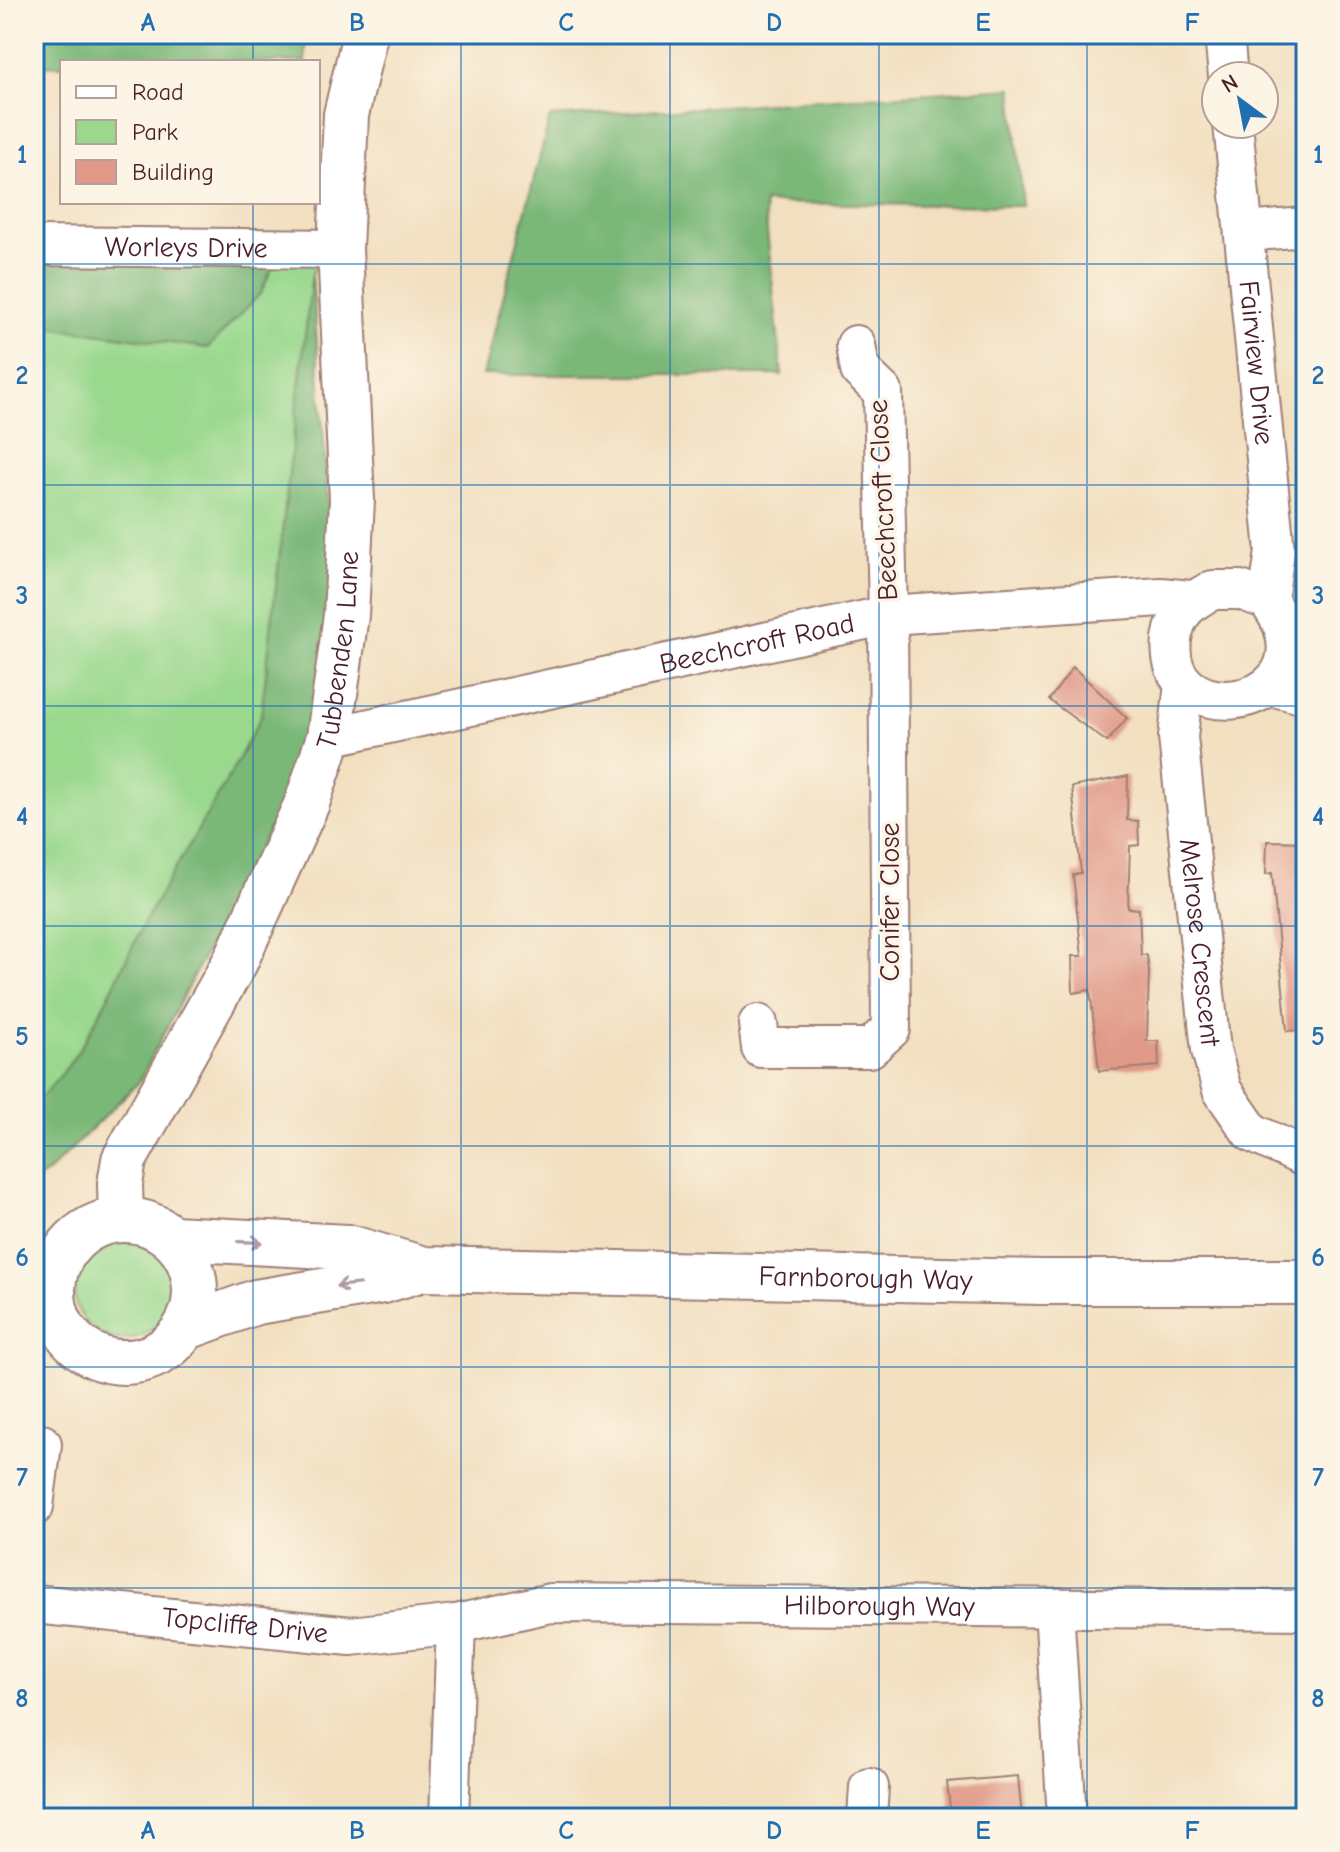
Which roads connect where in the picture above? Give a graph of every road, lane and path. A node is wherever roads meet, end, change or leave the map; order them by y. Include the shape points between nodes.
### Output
1 (365, 34) edge
2 (1224, 34) edge
3 (1226, 60) edge
4 (1235, 140) edge
5 (1306, 227) edge
6 (1245, 232) junction
7 (34, 246) edge
8 (340, 249) junction
9 (856, 345) dead end
10 (1190, 600) junction
11 (1268, 600) junction
12 (888, 615) junction
13 (1184, 684) junction
14 (1288, 691) edge
15 (329, 737) junction
16 (758, 1024) dead end
17 (1306, 1158) edge
18 (121, 1219) junction
19 (173, 1238) junction
20 (49, 1258) edge
21 (424, 1269) junction
22 (1306, 1282) edge
23 (187, 1327) junction
24 (53, 1339) edge
25 (42, 1444) dead end
26 (34, 1506) edge
27 (34, 1604) edge
28 (1054, 1608) junction
29 (1306, 1610) edge
30 (456, 1624) junction
31 (449, 1818) edge
32 (1067, 1818) edge

1 - 8 main road, Tubbenden Lane via 346,115
2 - 3 street
4 - 6 street, Fairview Drive
5 - 6 street
6 - 11 street, Fairview Drive via 1275,551
7 - 8 street, Worleys Drive
8 - 15 main road, Tubbenden Lane via 352,500 346,615
9 - 12 street, Beechcroft Close via 860,370 883,392
10 - 11 street via 1213,590 1240,590
10 - 12 street, Beechcroft Road via 1161,597
10 - 13 street via 1174,625 1171,653
11 - 14 street via 1283,628
12 - 15 street, Beechcroft Road
12 - 16 street, Conifer Close via 891,1029 870,1048 761,1048
13 - 14 street via 1210,700
13 - 17 street, Melrose Crescent via 1178,737 1211,1050 1222,1090 1251,1132
15 - 18 main road, Tubbenden Lane via 307,803 235,962 124,1160
18 - 19 main road via 151,1225
18 - 20 main road via 103,1222
19 -> 21 main road, Farnborough Way via 348,1247
19 - 23 main road via 195,1281
20 - 24 main road via 59,1323
21 - 22 main road, Farnborough Way via 1026,1282
21 -> 23 main road, Farnborough Way via 256,1302
23 - 24 main road via 154,1357 133,1362 110,1362
25 - 26 street
27 - 30 street, Topcliffe Drive via 351,1636
28 - 29 street, Hilborough Way
28 - 30 street, Hilborough Way via 550,1603
28 - 32 street
30 - 31 street

